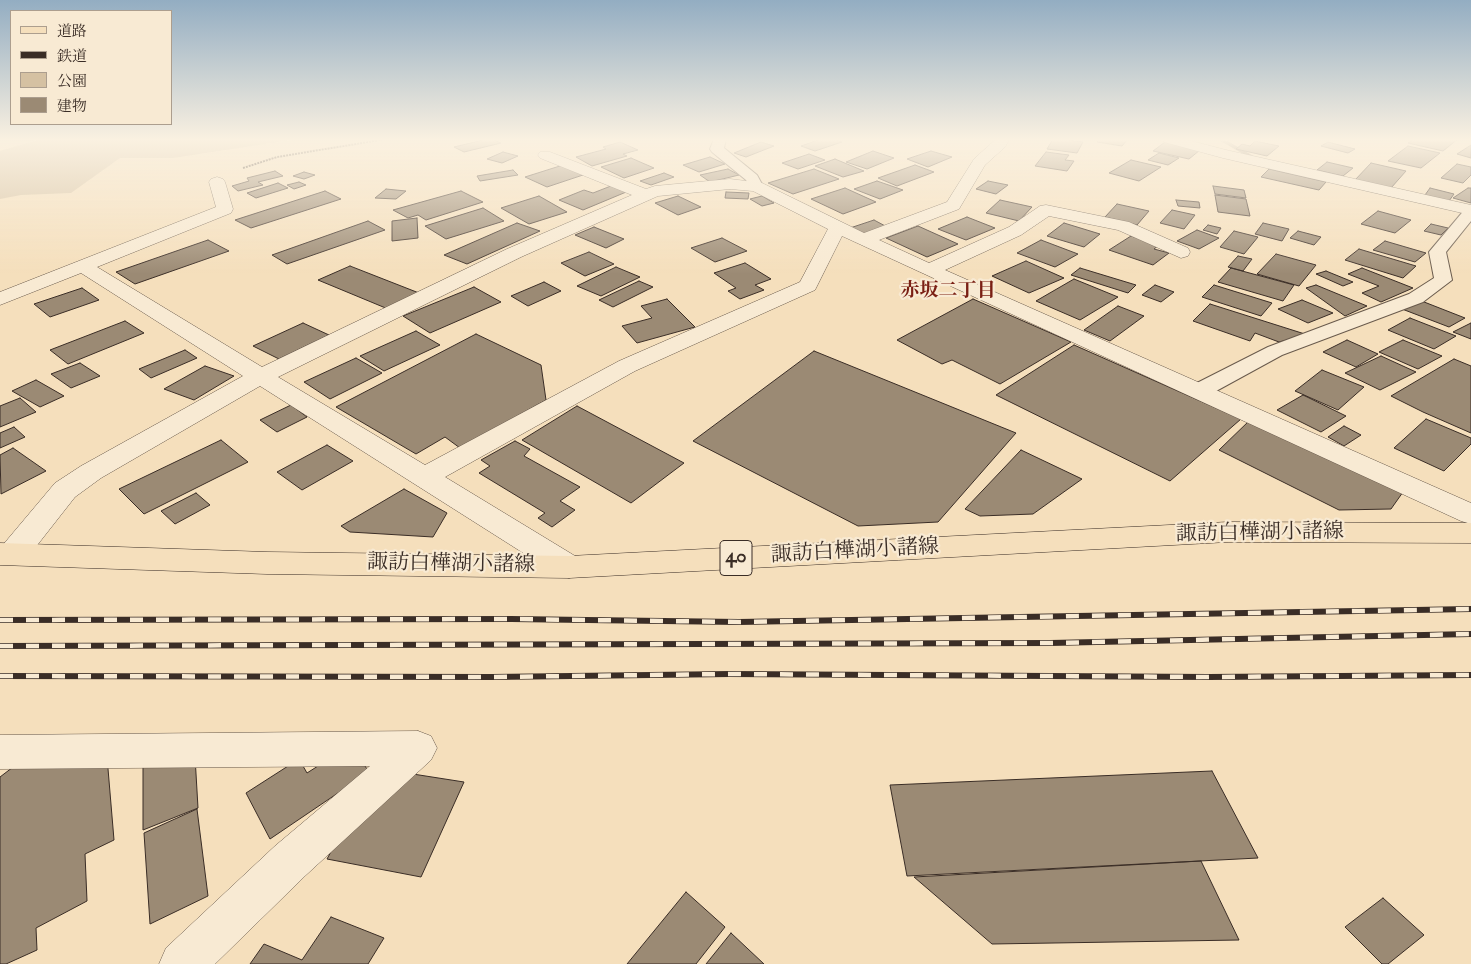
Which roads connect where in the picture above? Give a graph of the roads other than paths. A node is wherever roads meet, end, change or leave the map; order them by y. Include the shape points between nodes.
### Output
1 (218, 184) edge
2 (618, 184) edge
3 (966, 184) edge
4 (1353, 184) edge
5 (756, 186) joint
6 (646, 195) junction
7 (1471, 211) edge
8 (838, 227) junction
9 (863, 240) junction
10 (1181, 252) dead end
11 (82, 266) junction
12 (928, 270) junction
13 (0, 299) edge
14 (261, 376) junction
15 (1199, 392) junction
16 (424, 477) junction
17 (1471, 514) edge
18 (1471, 533) edge
19 (7, 554) edge
20 (569, 567) junction
21 (0, 752) edge
22 (182, 964) edge

1 - 11 street via 225,209
2 - 6 street
3 - 9 street via 953,205
4 - 7 street
5 - 6 street via 721,185 655,191
5 - 8 street
6 - 14 street via 514,253
7 - 15 lane via 1437,252 1443,280 1416,298 1275,351
8 - 9 street
8 - 16 street via 808,286 627,366
9 - 12 street
10 - 12 street via 1123,226 1046,210 1015,231
11 - 13 street
11 - 14 street
12 - 15 street
14 - 16 street
14 - 19 street via 65,490
15 - 17 street
16 - 20 street
18 - 20 main road, 諏訪白樺湖小諸線 / 40 via 1228,532
19 - 20 main road, 諏訪白樺湖小諸線 / 40 via 267,563
21 - 22 street via 418,748 290,861

